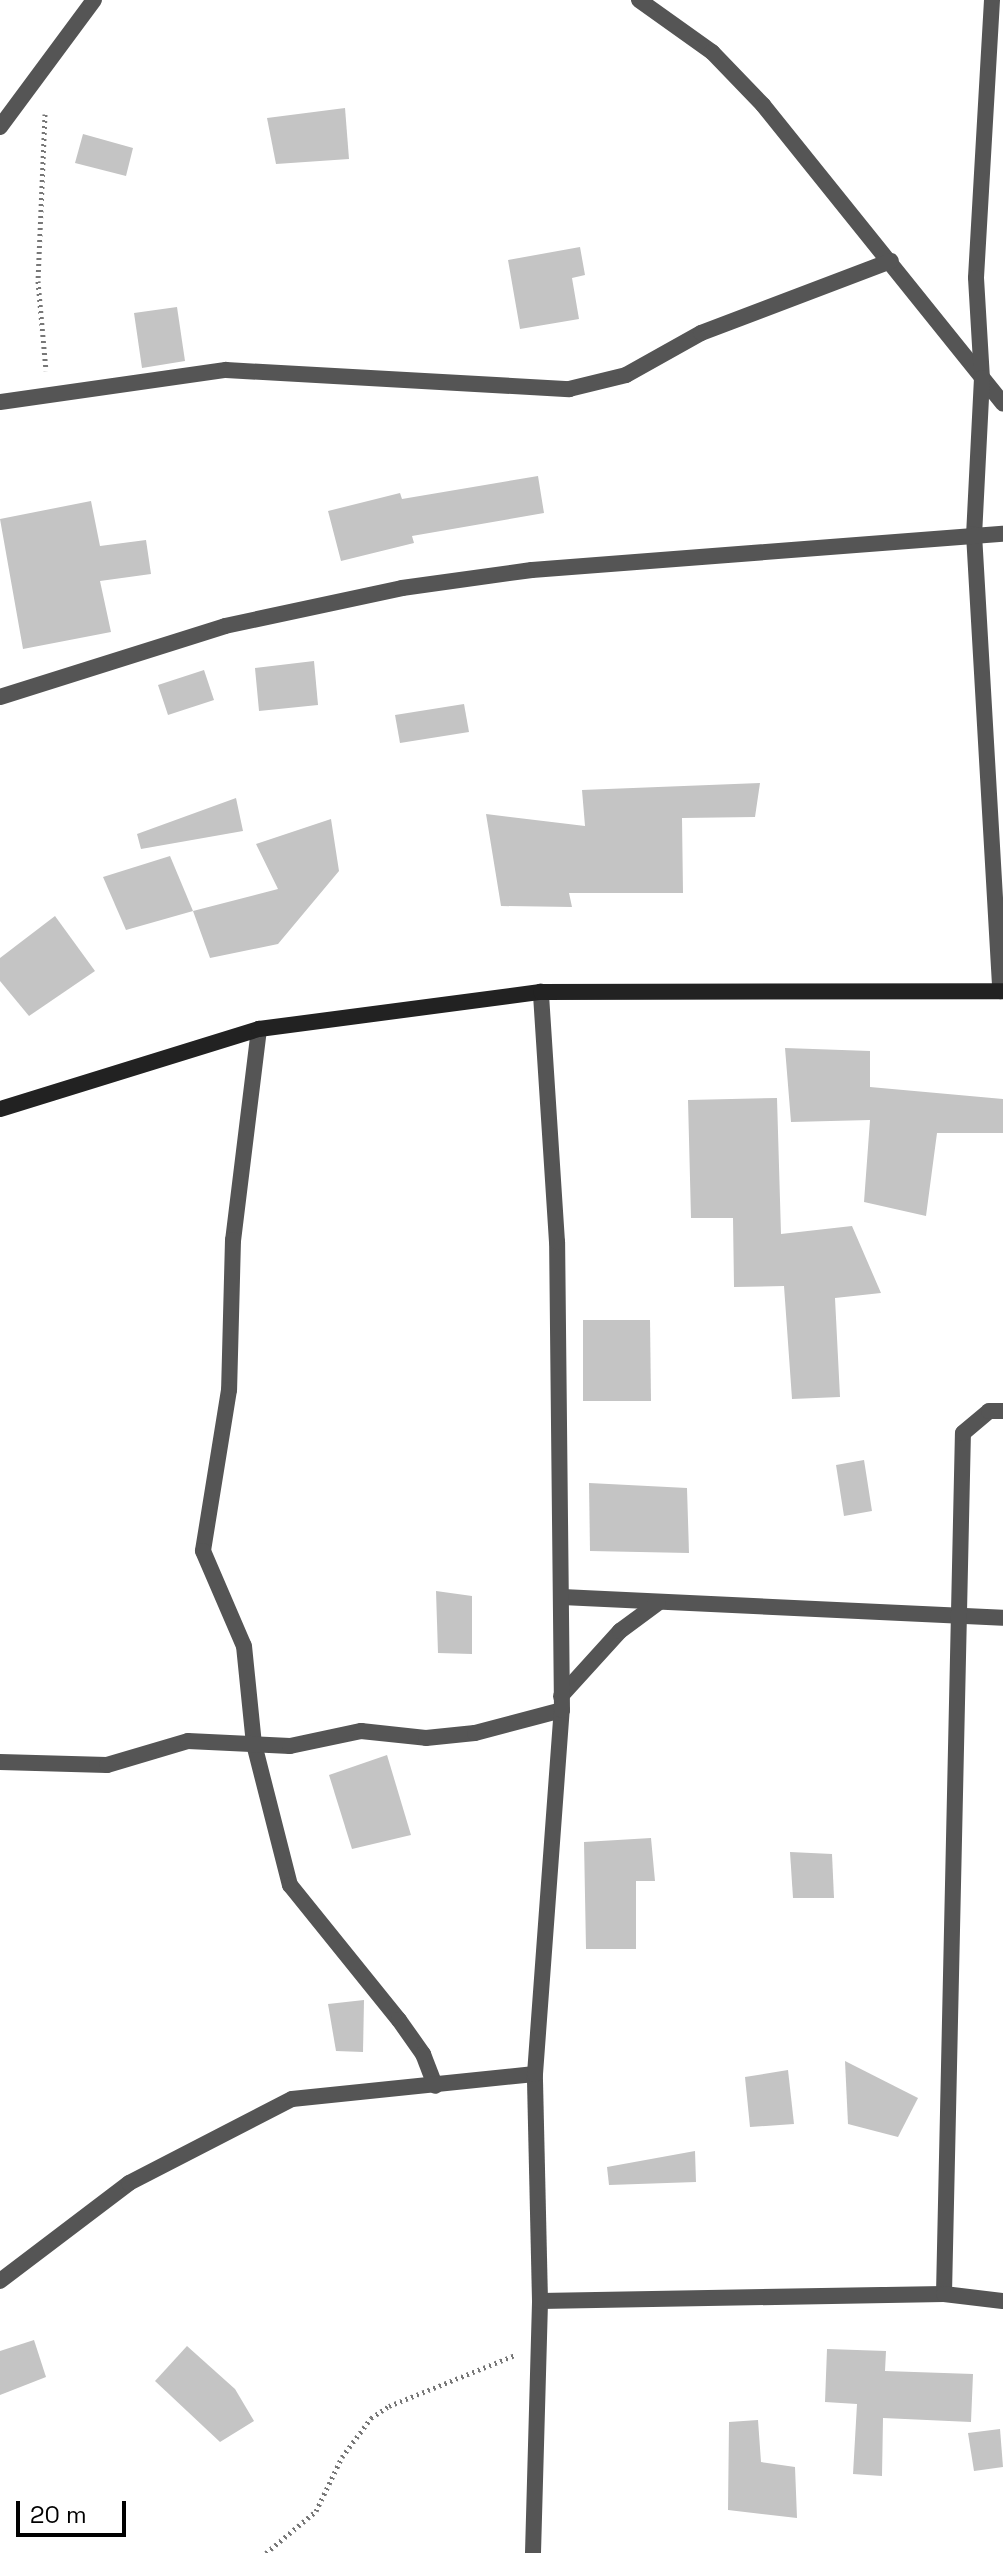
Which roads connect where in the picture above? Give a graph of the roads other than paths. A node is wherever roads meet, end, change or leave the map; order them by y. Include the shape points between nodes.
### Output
1 (94, 0) edge
2 (639, 0) edge
3 (996, 12) edge
4 (0, 127) edge
5 (891, 261) junction
6 (982, 378) junction
7 (0, 402) edge
8 (1003, 404) edge
9 (974, 534) junction
10 (1003, 534) edge
11 (0, 697) edge
12 (1002, 991) edge
13 (541, 992) junction
14 (259, 1029) junction
15 (0, 1109) edge
16 (1003, 1411) edge
17 (562, 1597) junction
18 (658, 1603) junction
19 (1003, 1618) edge
20 (955, 1619) junction
21 (562, 1703) junction
22 (254, 1744) junction
23 (0, 1762) edge
24 (535, 2074) junction
25 (435, 2086) junction
26 (0, 2281) edge
27 (944, 2294) junction
28 (540, 2301) junction
29 (1003, 2301) edge
30 (533, 2553) edge

1 - 4 street
2 - 5 street via 712,52 753,94
3 - 6 street via 977,263
5 - 6 street
5 - 7 street via 701,333 626,375 569,389 226,370
6 - 8 street
6 - 9 street
9 - 10 street
9 - 11 street via 532,570 402,588 225,626
9 - 12 street
12 - 13 main road
13 - 14 main road
13 - 17 street via 557,1242
14 - 15 main road
14 - 22 street via 233,1240 229,1390 203,1551 244,1646
16 - 20 street via 989,1411 963,1433
17 - 18 street
17 - 21 street
18 - 20 street
18 - 21 street via 620,1631
19 - 20 street
20 - 27 street
21 - 22 street via 475,1733 426,1738 361,1731 290,1746
21 - 24 street
22 - 23 street via 188,1741 107,1765
22 - 25 street via 290,1885 399,2020 423,2054
24 - 25 street
24 - 28 street
25 - 26 street via 292,2099 129,2183
27 - 28 street
27 - 29 street
28 - 30 street

